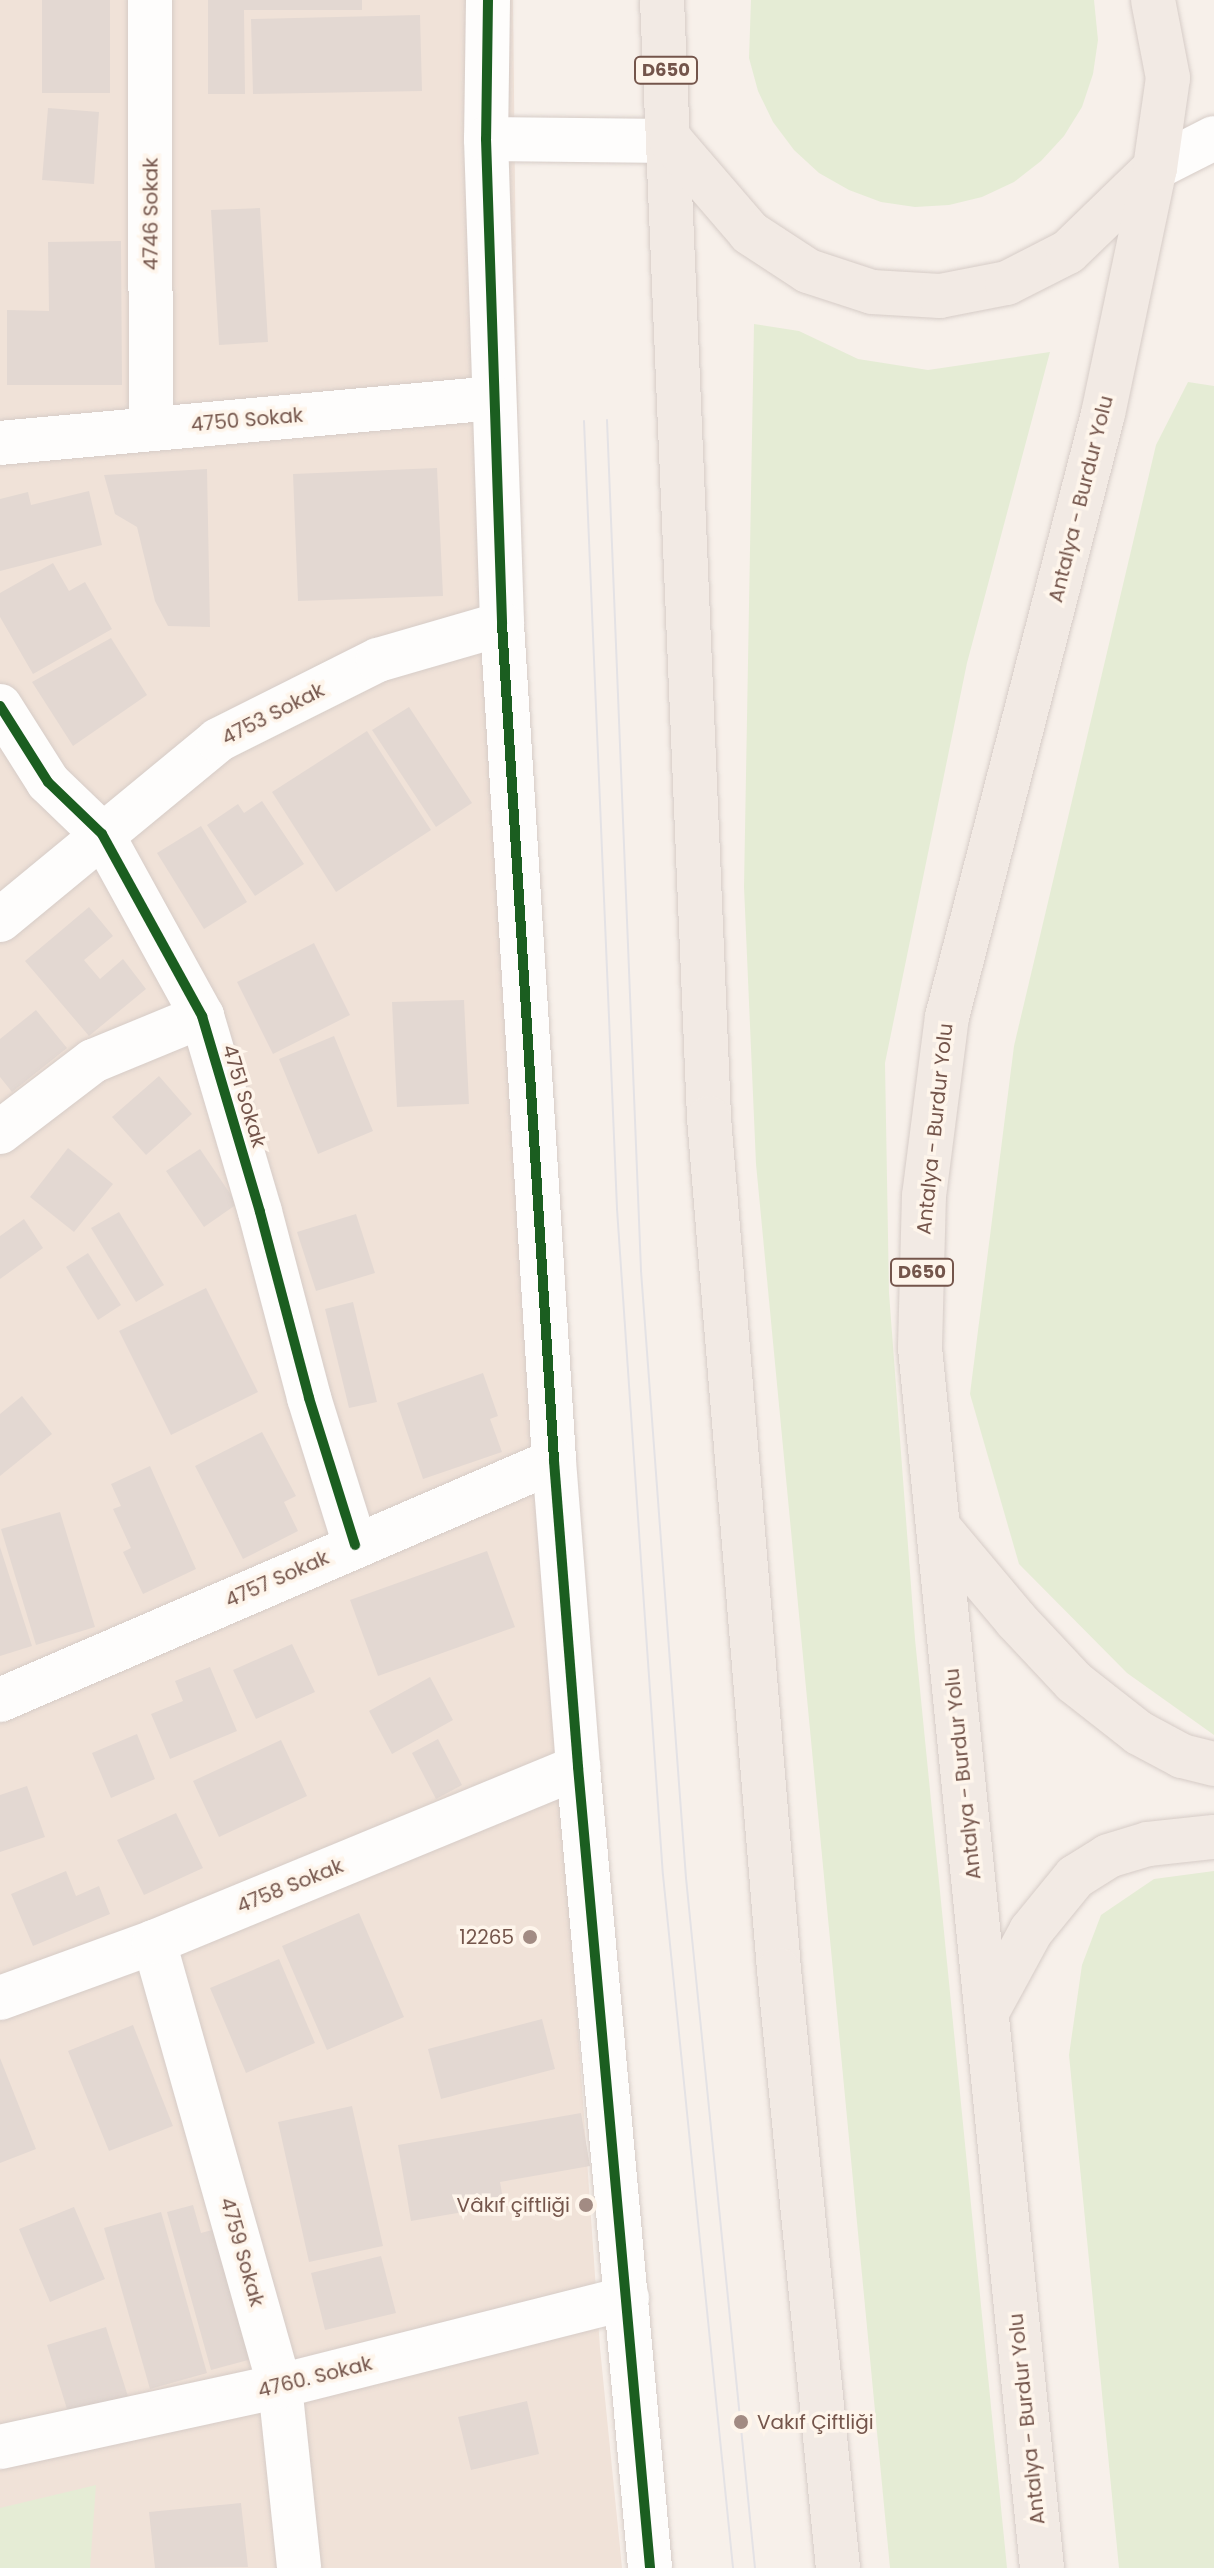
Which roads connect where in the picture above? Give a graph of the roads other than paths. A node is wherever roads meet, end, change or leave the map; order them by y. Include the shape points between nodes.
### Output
1 (150, 0) edge
2 (488, 0) edge
3 (662, 0) edge
4 (1153, 0) edge
5 (1214, 138) edge
6 (486, 139) junction
7 (671, 141) junction
8 (1155, 168) junction
9 (494, 398) junction
10 (151, 428) junction
11 (0, 443) edge
12 (502, 624) junction
13 (0, 706) edge
14 (102, 834) junction
15 (0, 920) edge
16 (202, 1016) junction
17 (0, 1132) edge
18 (554, 1461) junction
19 (938, 1527) junction
20 (355, 1545) junction
21 (0, 1700) edge
22 (1214, 1764) edge
23 (578, 1767) junction
24 (1214, 1837) edge
25 (154, 1942) junction
26 (1, 1993) edge
27 (987, 2012) junction
28 (627, 2298) junction
29 (280, 2386) junction
30 (0, 2447) edge
31 (299, 2568) edge
32 (650, 2568) edge
33 (838, 2568) edge
34 (1042, 2568) edge

1 - 10 street, 4746 Sokak
2 - 6 street
3 - 7 highway, D650
4 - 8 highway, Antalya - Burdur Yolu / D650 via 1168,78
5 - 8 street
6 - 7 street
6 - 9 street
7 - 8 highway via 750,233 808,271 872,292 940,296 1007,283 1068,252
7 - 33 highway, D650 via 709,1118 779,1970
8 - 19 highway, Antalya - Burdur Yolu / D650 via 1103,414 947,1017 924,1196 920,1347
9 - 10 street, 4750 Sokak
9 - 12 street
10 - 11 street, 4750 Sokak
12 - 14 street, 4753 Sokak via 378,660 218,740
12 - 18 street
13 - 14 street, 4751 Sokak via 48,782
14 - 15 street, 4753 Sokak
14 - 16 street, 4751 Sokak
16 - 17 street via 93,1061
16 - 20 street, 4751 Sokak
18 - 20 street, 4757 Sokak
18 - 23 street
19 - 22 highway via 1074,1682 1139,1733 1182,1756
19 - 27 highway, Antalya - Burdur Yolu / D650
20 - 21 street, 4757 Sokak
23 - 25 street, 4758 Sokak
23 - 28 street
24 - 27 highway via 1148,1844 1108,1856 1075,1877 1031,1931
25 - 26 street, 4758 Sokak
25 - 29 street, 4759 Sokak
27 - 34 highway, Antalya - Burdur Yolu / D650
28 - 29 street, 4760. Sokak
28 - 32 street
29 - 30 street, 4760. Sokak
29 - 31 street, 4759 Sokak

